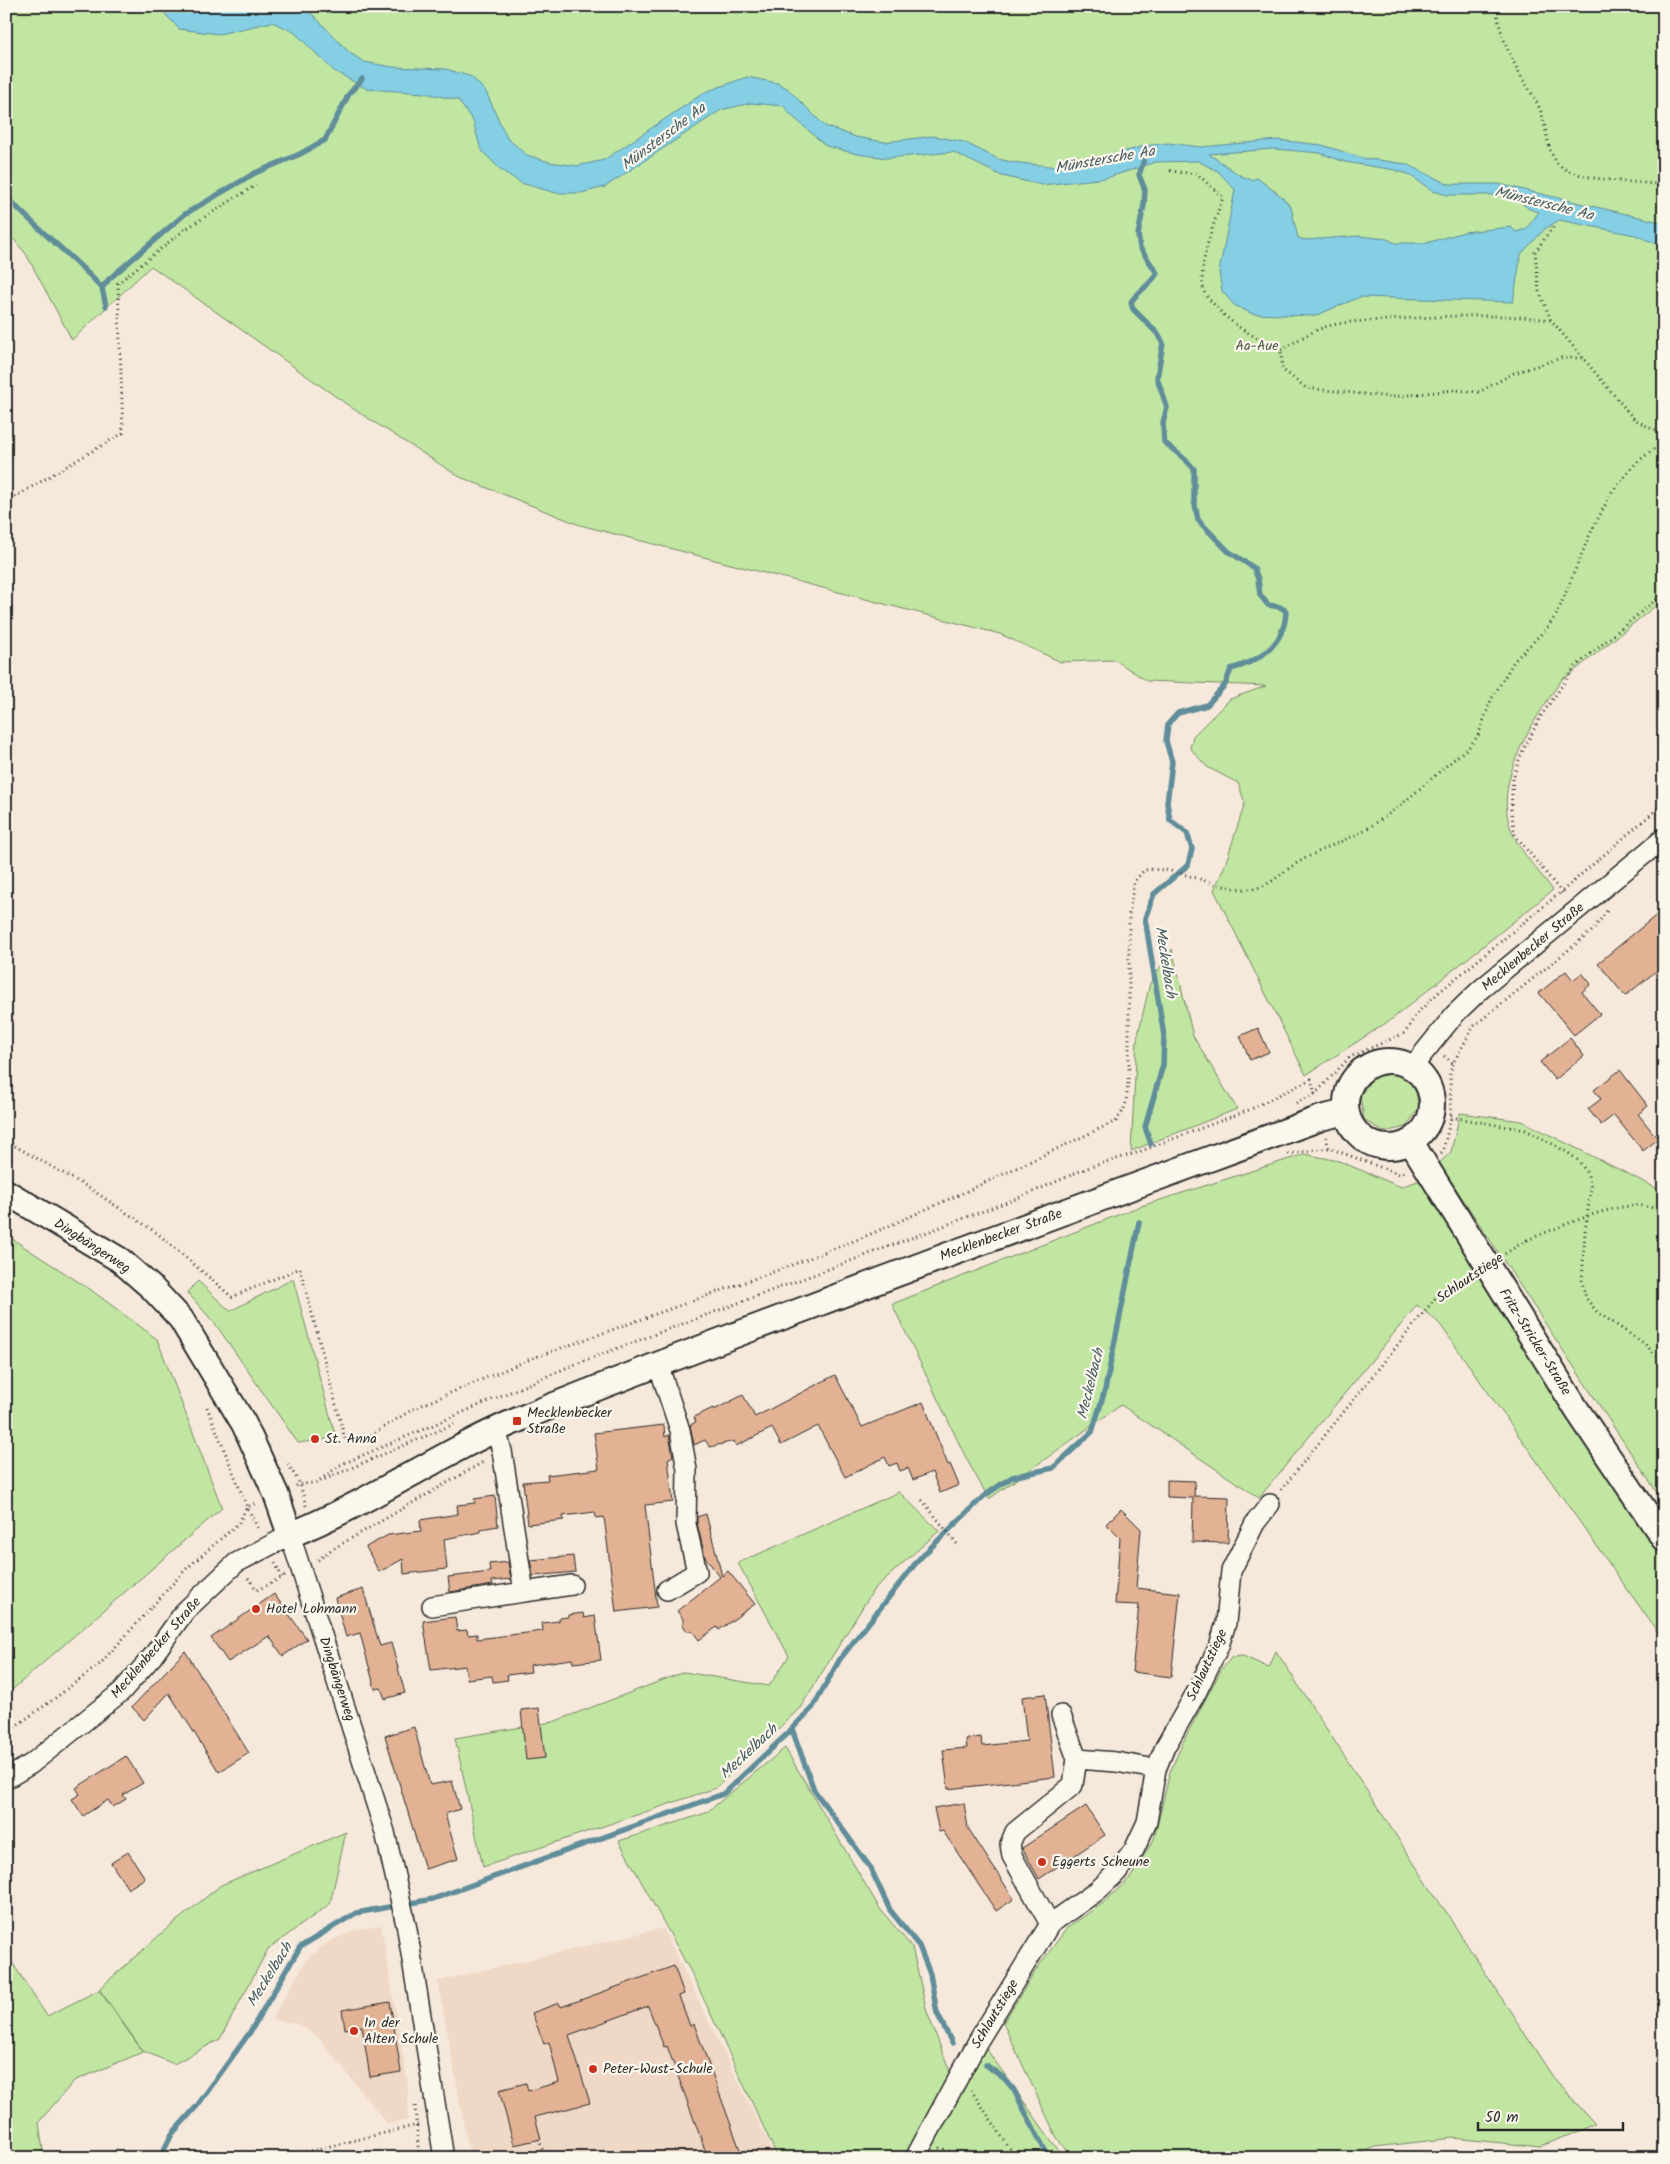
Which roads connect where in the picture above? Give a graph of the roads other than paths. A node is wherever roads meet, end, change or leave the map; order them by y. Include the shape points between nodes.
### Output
1 (1664, 838) edge
2 (1412, 1066) junction
3 (1346, 1112) junction
4 (1411, 1142) junction
5 (6, 1192) edge
6 (658, 1364) junction
7 (499, 1441) junction
8 (1270, 1504) road end
9 (290, 1535) junction
10 (1664, 1539) edge
11 (572, 1585) dead end
12 (667, 1590) dead end
13 (524, 1592) junction
14 (432, 1606) dead end
15 (1061, 1715) dead end
16 (1077, 1759) junction
17 (1156, 1769) junction
18 (6, 1779) edge
19 (1050, 1924) junction
20 (919, 2150) edge
21 (444, 2158) edge

1 - 2 street, Mecklenbecker Straße via 1480,990 1455,1014
2 - 3 main road via 1396,1060 1365,1067 1353,1079 1346,1094
2 - 4 main road via 1426,1078 1432,1094 1432,1113 1425,1129
3 - 4 main road via 1352,1127 1364,1139 1379,1146 1395,1147
3 - 6 main road, Mecklenbecker Straße via 1321,1118 1131,1187
4 - 10 main road, Fritz-Stricker-Straße via 1577,1410
5 - 9 main road, Dingbängerweg via 120,1260 181,1319 244,1424 276,1494
6 - 7 main road, Mecklenbecker Straße
6 - 12 street via 681,1438 687,1470 686,1524 697,1572
7 - 9 main road, Mecklenbecker Straße
7 - 13 street
8 - 17 street, Schlautstiege via 1255,1523 1231,1571 1226,1623 1219,1646 1164,1747
9 - 18 street, Mecklenbecker Straße via 236,1563 185,1611 152,1657 121,1692 31,1764
9 - 21 street, Dingbängerweg via 385,1832 405,1920
11 - 13 street
13 - 14 street
15 - 16 street
16 - 17 street
16 - 19 street via 1073,1785 1014,1832 1010,1844 1012,1856
17 - 19 street, Schlautstiege via 1147,1822 1134,1850 1097,1891
19 - 20 street, Schlautstiege via 960,2073

